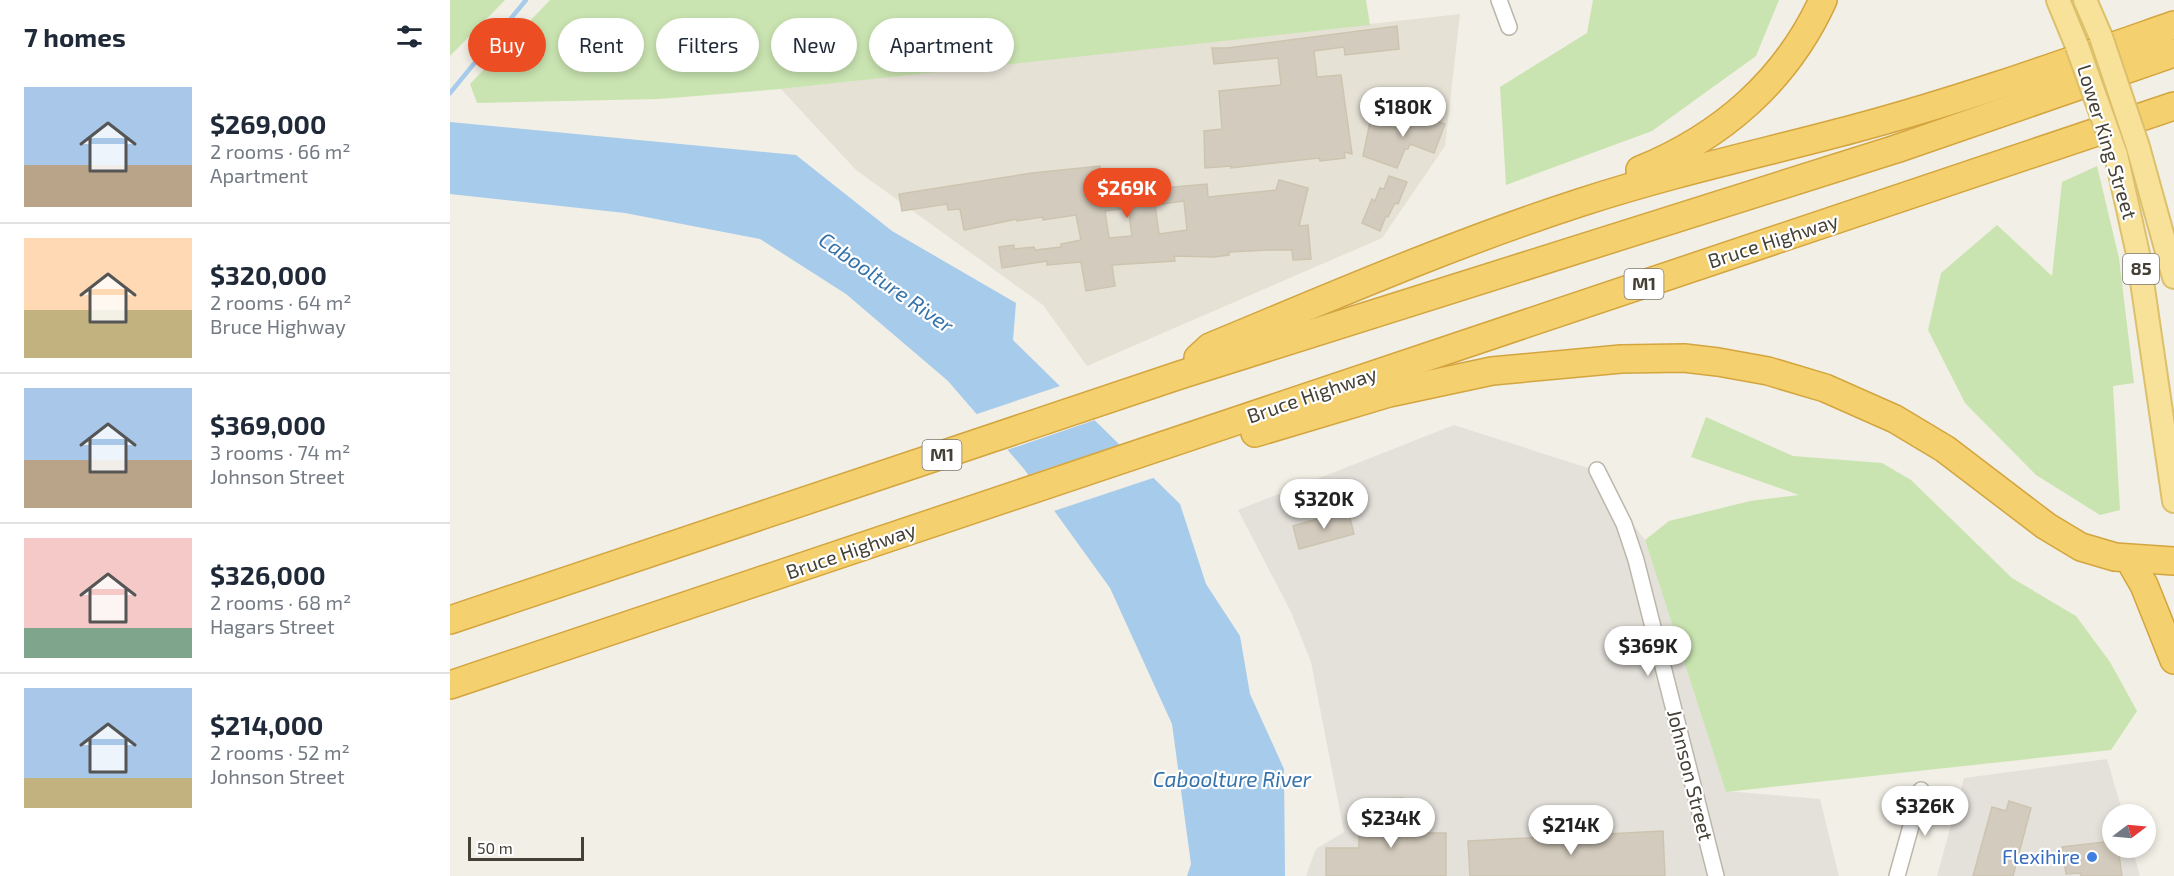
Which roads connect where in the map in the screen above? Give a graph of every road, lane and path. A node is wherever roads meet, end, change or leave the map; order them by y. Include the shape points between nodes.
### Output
1 (1499, 0) edge
2 (1823, 0) edge
3 (2058, 0) edge
4 (2085, 0) edge
5 (2174, 25) edge
6 (1509, 27) dead end
7 (2174, 54) edge
8 (2174, 106) edge
9 (1583, 202) junction
10 (2174, 278) edge
11 (1180, 375) junction
12 (1202, 433) junction
13 (1597, 470) dead end
14 (2174, 501) edge
15 (2129, 559) junction
16 (2174, 561) edge
17 (450, 620) edge
18 (2174, 660) edge
19 (450, 685) edge
20 (1921, 790) dead end
21 (1716, 876) edge
22 (1897, 876) edge

1 - 6 street
2 - 9 highway via 1788,59 1761,92 1737,113 1703,139 1606,183
3 - 14 main road, Lower King Street / 85, bridge via 2116,155 2138,254
4 - 10 main road, Lower King Street, bridge via 2138,147
5 - 9 highway via 1920,110
7 - 11 highway, M1 via 1885,153
8 - 12 highway, Bruce Highway / M1
9 - 11 highway via 1438,254 1210,347
11 - 17 highway, M1
12 - 15 highway via 1236,439 1389,393 1492,370 1621,359 1718,362 1825,387 1872,407 1938,444 2063,539 2101,554
12 - 19 highway, Bruce Highway / M1
13 - 21 street, Johnson Street via 1624,524 1636,560
15 - 16 highway
15 - 18 highway via 2144,585
20 - 22 street

